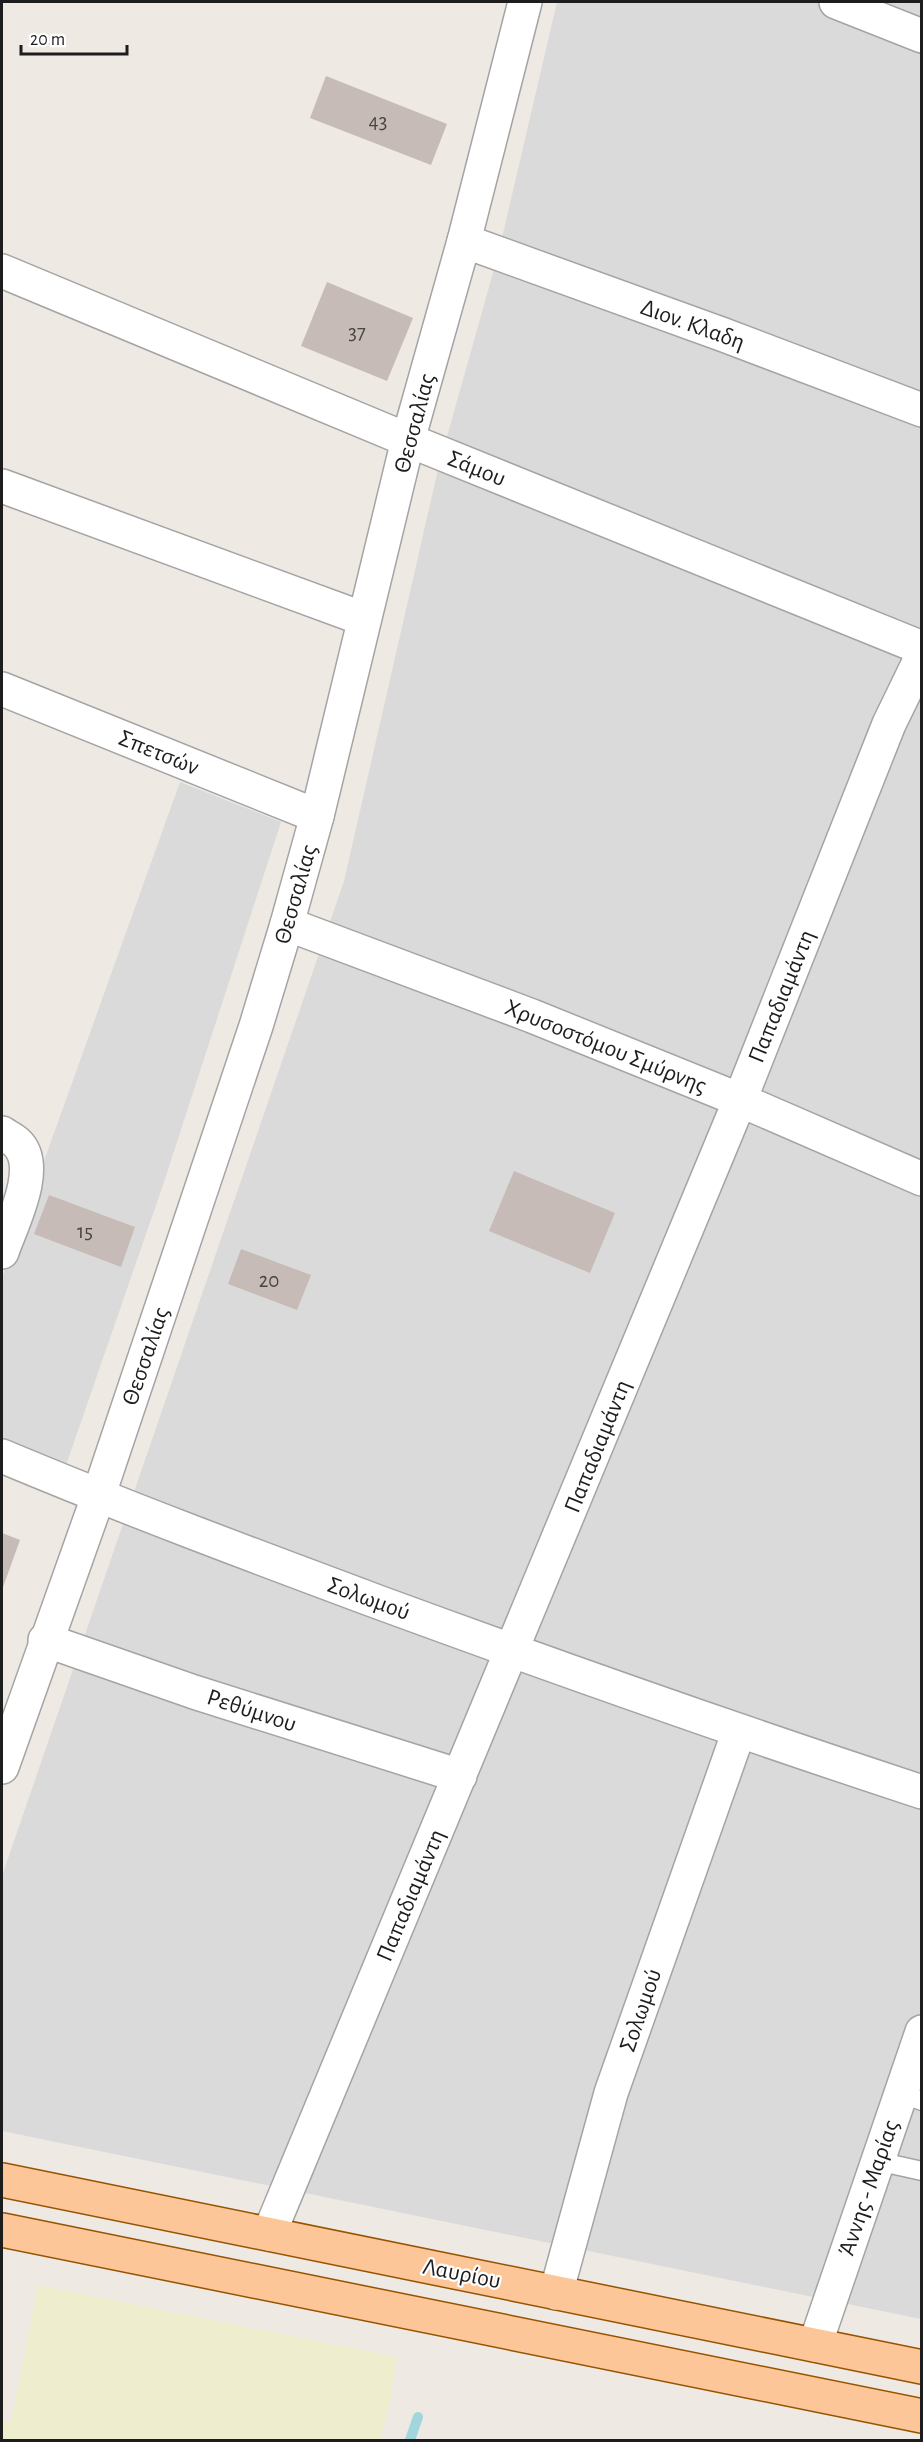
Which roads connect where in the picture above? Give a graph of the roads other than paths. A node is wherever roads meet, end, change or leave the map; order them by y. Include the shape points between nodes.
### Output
1 (525, 2) edge
2 (836, 2) edge
3 (921, 36) edge
4 (464, 241) junction
5 (2, 271) edge
6 (921, 410) edge
7 (408, 440) junction
8 (2, 486) edge
9 (364, 619) junction
10 (921, 648) edge
11 (921, 656) edge
12 (2, 689) edge
13 (316, 816) junction
14 (287, 924) junction
15 (740, 1100) junction
16 (2, 1133) edge
17 (921, 1179) edge
18 (2, 1252) edge
19 (2, 1456) edge
20 (98, 1497) junction
21 (45, 1640) junction
22 (512, 1651) junction
23 (739, 1731) junction
24 (2, 1767) edge
25 (460, 1776) junction
26 (921, 1792) edge
27 (920, 2039) edge
28 (911, 2097) edge
29 (877, 2162) junction
30 (921, 2171) edge
31 (2, 2180) edge
32 (2, 2230) edge
33 (269, 2234) junction
34 (556, 2293) junction
35 (815, 2345) junction
36 (921, 2367) edge
37 (921, 2416) edge

1 - 4 street, Θεσσαλίας
2 - 3 street
4 - 6 street, Διον. Κλαδη
4 - 7 street, Θεσσαλίας
5 - 7 street, Σάμου
7 - 9 street, Θεσσαλίας
7 - 10 street, Σάμου
8 - 9 street
9 - 13 street, Θεσσαλίας
11 - 15 street, Παπαδιαμάντη via 889,724
12 - 13 street, Σπετσών
13 - 14 street, Θεσσαλίας
14 - 15 street, Χρυσοστόμου Σμύρνης
14 - 20 street, Θεσσαλίας
15 - 17 street, Χρυσοστόμου Σμύρνης
15 - 22 street, Παπαδιαμάντη
16 - 18 street via 18,1144 27,1163 26,1183
19 - 20 street, Σολωμού
20 - 21 street, Θεσσαλίας
20 - 22 street, Σολωμού
21 - 24 street, Θεσσαλίας
21 - 25 street, Ρεθύμνου via 194,1692
22 - 23 street, Σολωμού
22 - 25 street, Παπαδιαμάντη
23 - 26 street, Σολωμού
23 - 34 street, Σολωμού via 611,2093
25 - 33 street, Παπαδιαμάντη
27 - 28 street, Άννης - Μαρίας
28 - 29 street, Άννης - Μαρίας
29 - 30 lane
29 - 35 street, Άννης - Μαρίας
31 - 33 main road, Λαυρίου
32 - 37 main road, Λαυρίου
33 - 34 main road, Λαυρίου
34 - 35 main road, Λαυρίου
35 - 36 main road, Λαυρίου

